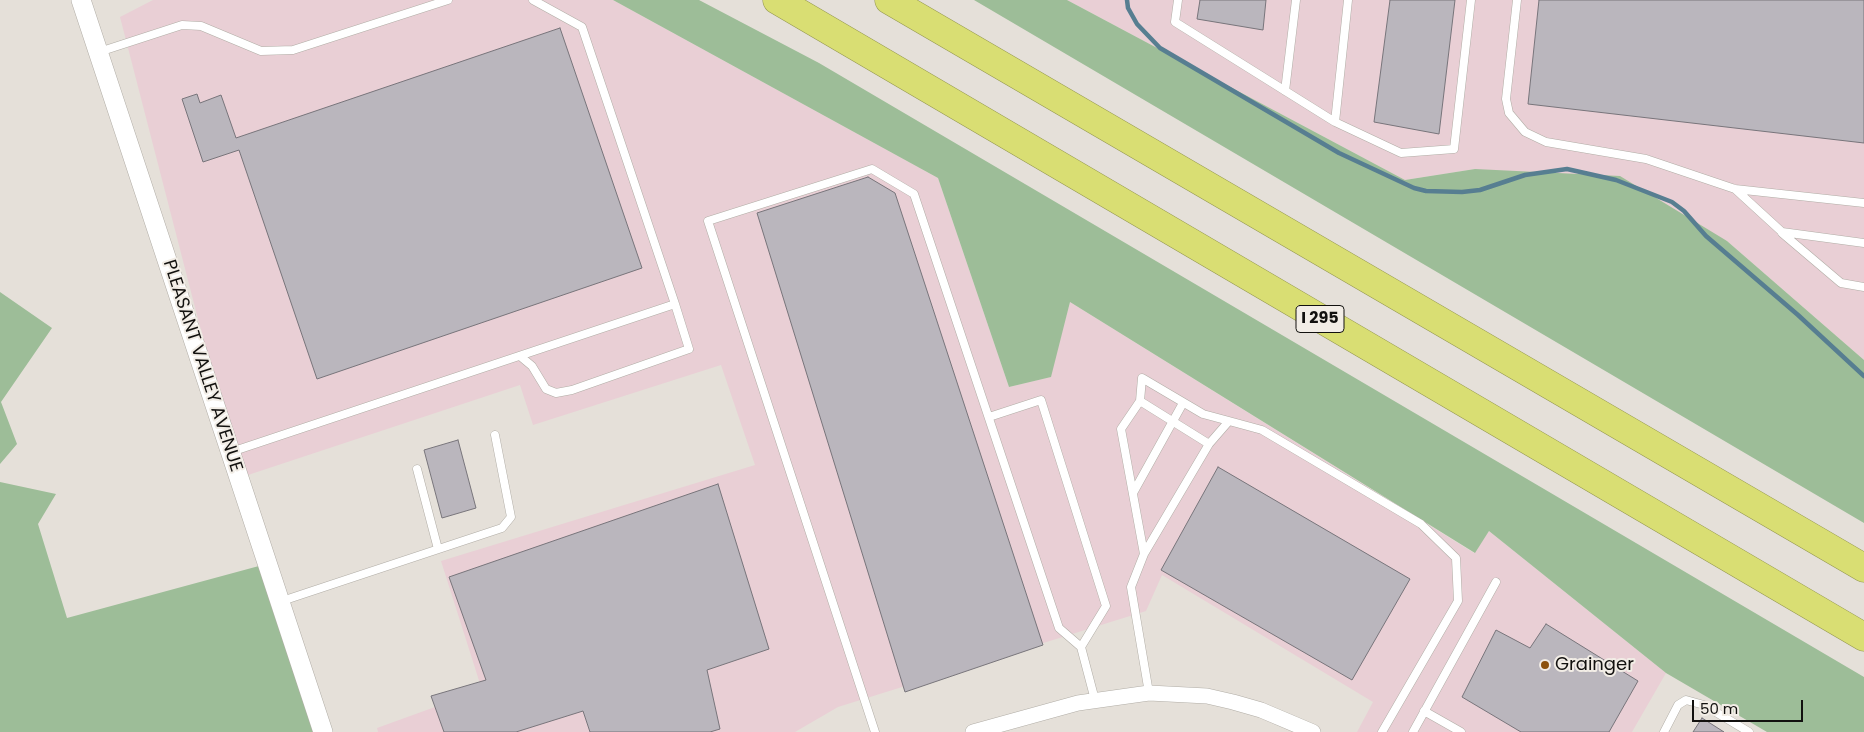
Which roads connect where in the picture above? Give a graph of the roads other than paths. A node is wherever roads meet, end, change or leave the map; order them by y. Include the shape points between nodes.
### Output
1 (81, 0) edge
2 (448, 0) edge
3 (533, 0) edge
4 (777, 0) edge
5 (889, 0) edge
6 (1178, 0) edge
7 (1296, 0) edge
8 (1348, 0) edge
9 (1471, 0) edge
10 (1517, 0) edge
11 (99, 52) junction
12 (1285, 91) junction
13 (1335, 122) junction
14 (1735, 189) junction
15 (1864, 204) edge
16 (1782, 232) junction
17 (1864, 243) edge
18 (1864, 287) edge
19 (675, 304) junction
20 (520, 356) junction
21 (1140, 401) junction
22 (1183, 402) junction
23 (989, 417) junction
24 (1173, 421) junction
25 (1229, 421) junction
26 (495, 435) dead end
27 (1210, 444) junction
28 (231, 452) junction
29 (417, 469) dead end
30 (1133, 493) junction
31 (438, 549) junction
32 (1144, 554) junction
33 (1864, 568) edge
34 (1496, 582) dead end
35 (279, 602) junction
36 (1864, 637) edge
37 (1081, 647) junction
38 (1149, 693) junction
39 (1095, 700) junction
40 (1424, 711) junction
41 (1013, 726) edge
42 (1304, 730) edge
43 (323, 732) edge
44 (875, 732) edge
45 (973, 732) edge
46 (1382, 732) edge
47 (1413, 732) edge
48 (1460, 732) edge
49 (1664, 732) edge
50 (1749, 732) edge

1 - 11 street, PLEASANT VALLEY AVENUE
2 - 11 lane via 293,50 261,52 201,26 182,25
3 - 19 lane via 582,27
4 - 36 highway, I 295
5 - 33 highway
6 - 12 lane via 1175,22
7 - 12 lane
8 - 13 lane
9 - 13 lane via 1454,149 1401,153
10 - 14 lane via 1506,99 1509,114 1524,132 1546,142 1646,159
11 - 28 street, PLEASANT VALLEY AVENUE
12 - 13 lane
14 - 15 lane
14 - 16 lane
16 - 17 lane
16 - 18 lane via 1841,283
19 - 20 lane
19 - 20 lane via 689,349 572,390 556,393 546,389 532,366
20 - 28 lane
21 - 22 lane via 1142,378
21 - 24 lane
21 - 30 lane via 1121,429
22 - 24 lane
22 - 25 lane via 1203,414
23 - 37 lane via 1059,628
23 - 37 lane via 1041,400 1106,606
23 - 44 lane via 914,194 872,169 708,222
24 - 27 lane
24 - 30 lane
25 - 27 lane
25 - 46 lane via 1262,430 1421,524 1456,558 1458,601
26 - 31 lane via 512,517 502,528
27 - 32 lane
28 - 35 street, PLEASANT VALLEY AVENUE
29 - 31 lane
30 - 32 lane
31 - 35 lane
32 - 38 lane via 1131,587
34 - 40 lane
35 - 43 street, PLEASANT VALLEY AVENUE
37 - 39 lane
38 - 39 street
38 - 42 street via 1198,695 1234,702
39 - 41 street
40 - 47 lane
40 - 48 lane
41 - 45 street
49 - 50 lane via 1678,705 1686,700 1704,705

